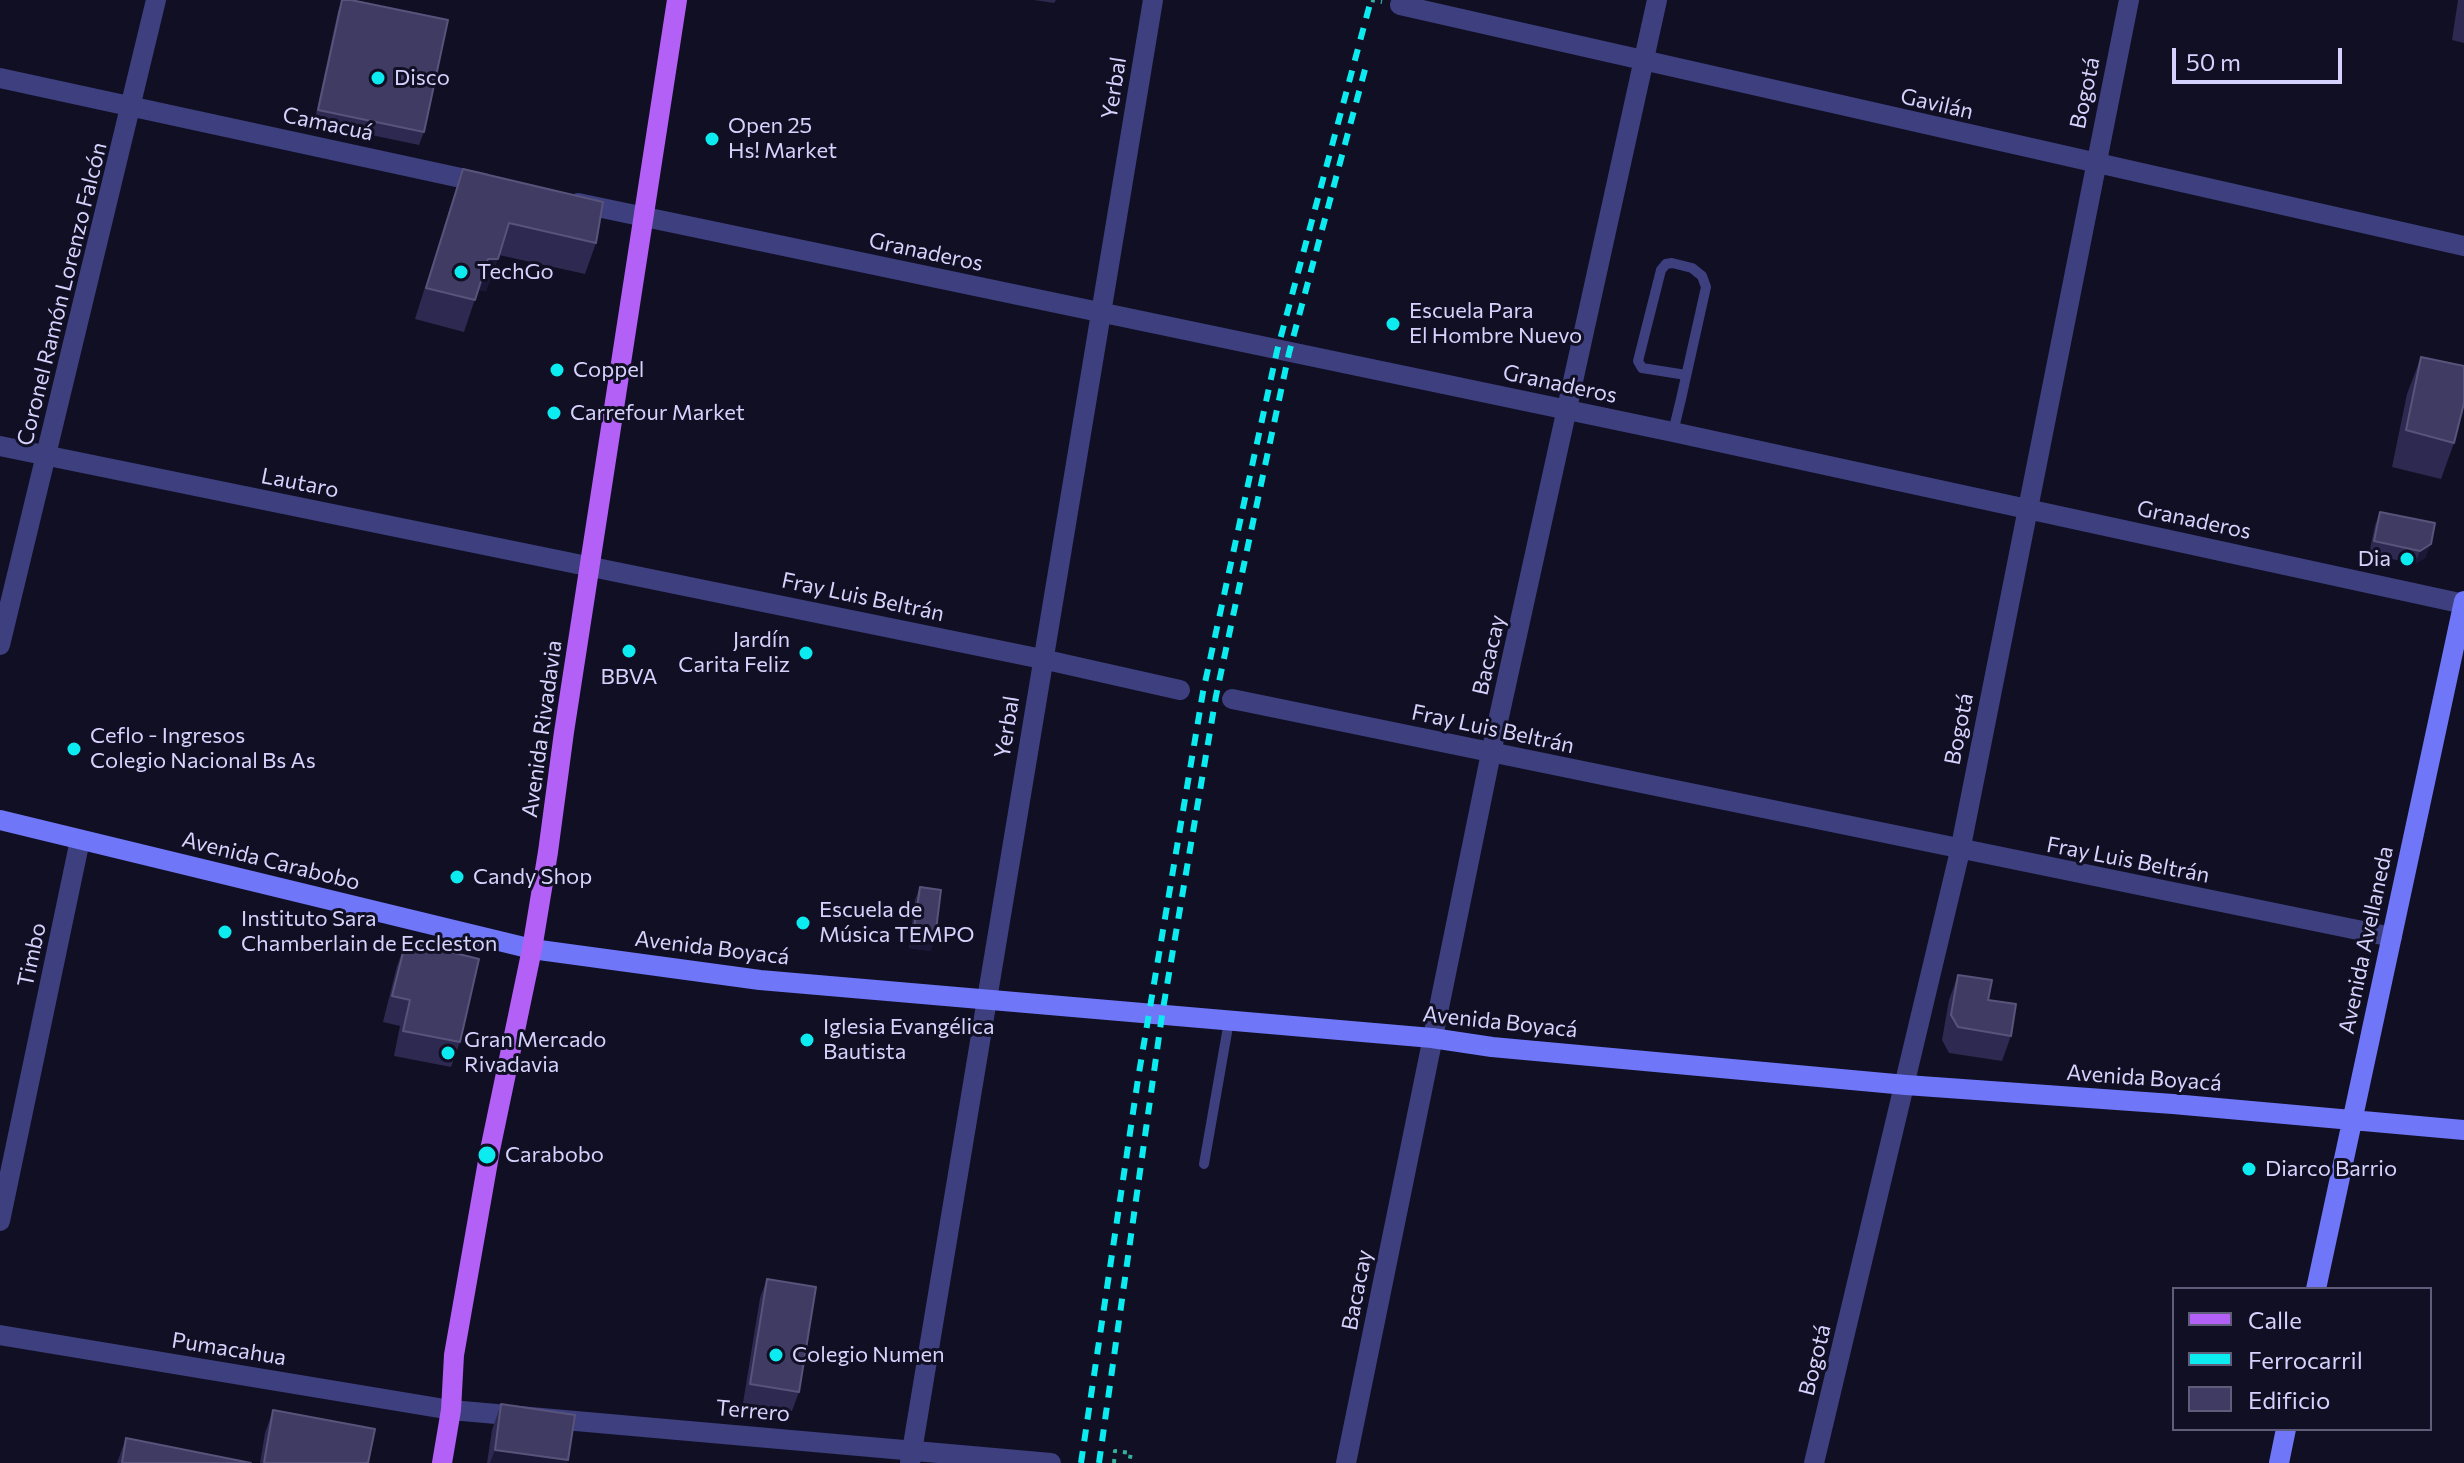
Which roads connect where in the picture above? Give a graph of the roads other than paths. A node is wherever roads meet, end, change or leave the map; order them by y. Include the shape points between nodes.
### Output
1 (156, 0) edge
2 (677, 0) edge
3 (1153, 0) edge
4 (1657, 0) edge
5 (2129, 0) edge
6 (1400, 5) dead end
7 (1643, 61) junction
8 (0, 78) edge
9 (133, 105) junction
10 (2094, 165) junction
11 (497, 185) edge
12 (557, 199) edge
13 (645, 217) junction
14 (2464, 246) edge
15 (1102, 313) junction
16 (1686, 375) junction
17 (1568, 410) junction
18 (1673, 432) junction
19 (0, 446) edge
20 (46, 457) junction
21 (2026, 508) junction
22 (590, 566) junction
23 (2464, 603) edge
24 (3, 621) edge
25 (0, 645) edge
26 (1042, 659) junction
27 (1180, 690) dead end
28 (1232, 699) dead end
29 (1491, 753) junction
30 (0, 820) edge
31 (80, 840) junction
32 (1960, 851) junction
33 (2392, 937) junction
34 (532, 949) junction
35 (987, 999) junction
36 (1229, 1021) junction
37 (1432, 1038) junction
38 (1906, 1085) junction
39 (2352, 1120) junction
40 (2464, 1130) edge
41 (1204, 1164) dead end
42 (0, 1221) edge
43 (2316, 1287) edge
44 (0, 1335) edge
45 (451, 1410) junction
46 (2286, 1431) edge
47 (911, 1456) edge
48 (442, 1463) edge
49 (1051, 1463) edge
50 (1346, 1463) edge
51 (1814, 1463) edge
52 (2279, 1463) edge

1 - 9 street, Coronel Ramón Lorenzo Falcón
2 - 13 main road, Avenida Rivadavia
3 - 15 street, Yerbal
4 - 7 street, Bacacay
5 - 10 street, Bogotá
6 - 7 street, Gavilán
7 - 10 street, Gavilán
7 - 17 street, Bacacay
8 - 9 street, Camacuá
9 - 11 street, Camacuá
9 - 20 street, Coronel Ramón Lorenzo Falcón
10 - 14 street, Gavilán
10 - 21 street, Bogotá
12 - 13 street
13 - 15 street, Granaderos
13 - 22 main road, Avenida Rivadavia
15 - 17 street, Granaderos
15 - 26 street, Yerbal
16 - 16 lane via 1651,371 1638,361 1666,264 1692,268 1706,287
16 - 18 lane
17 - 18 street, Granaderos
17 - 29 street, Bacacay
18 - 21 street, Granaderos
19 - 20 street, Lautaro
20 - 22 street, Lautaro
20 - 24 street, Coronel Ramón Lorenzo Falcón
21 - 23 street, Granaderos
21 - 32 street, Bogotá
22 - 26 street, Fray Luis Beltrán
22 - 34 main road, Avenida Rivadavia
23 - 33 main road, Avenida Avellaneda
24 - 25 street, Coronel Ramón Lorenzo Falcón
26 - 27 street, Fray Luis Beltrán
26 - 35 street, Yerbal
28 - 29 street, Fray Luis Beltrán
29 - 32 street, Fray Luis Beltrán
29 - 37 street, Bacacay
30 - 31 main road, Avenida Carabobo
31 - 34 main road, Avenida Carabobo
31 - 42 street, Timbo
32 - 33 street, Fray Luis Beltrán
32 - 38 street, Bogotá
33 - 39 main road, Avenida Avellaneda
34 - 35 main road, Avenida Boyacá via 760,980
34 - 45 main road, Avenida Rivadavia via 459,1326
35 - 36 main road, Avenida Boyacá
35 - 47 street, Yerbal
36 - 37 main road, Avenida Boyacá
36 - 41 lane
37 - 38 main road, Avenida Boyacá
37 - 50 street, Bacacay
38 - 39 main road, Avenida Boyacá
38 - 51 street, Bogotá
39 - 40 main road, Avenida Boyacá
39 - 43 main road, Avenida Avellaneda
44 - 45 street, Pumacahua
45 - 47 street, Terrero
45 - 48 main road, Avenida Rivadavia
46 - 52 main road
47 - 49 street, Terrero

